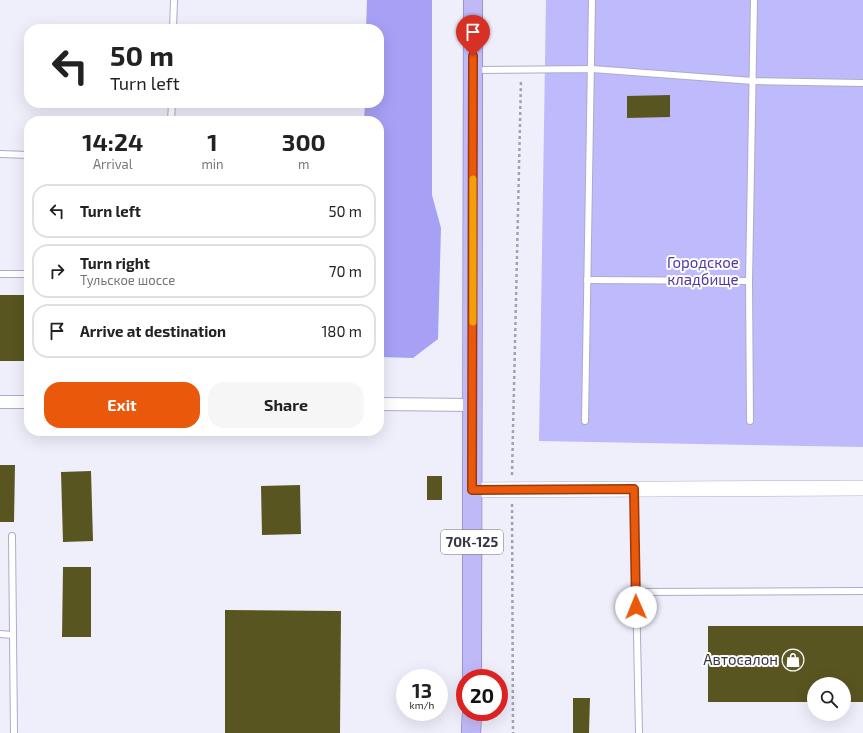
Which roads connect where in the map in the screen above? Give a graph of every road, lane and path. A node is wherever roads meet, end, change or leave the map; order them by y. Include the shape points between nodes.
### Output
1 (174, 0) edge
2 (473, 0) edge
3 (592, 0) edge
4 (754, 0) edge
5 (173, 24) edge
6 (592, 68) junction
7 (473, 70) junction
8 (521, 70) junction
9 (753, 81) junction
10 (863, 83) edge
11 (0, 154) edge
12 (24, 155) edge
13 (0, 274) edge
14 (24, 274) edge
15 (587, 280) junction
16 (749, 281) junction
17 (0, 402) edge
18 (24, 402) edge
19 (384, 404) edge
20 (473, 405) junction
21 (585, 421) dead end
22 (750, 421) dead end
23 (863, 488) edge
24 (634, 489) junction
25 (472, 490) junction
26 (512, 490) junction
27 (12, 536) dead end
28 (863, 591) edge
29 (636, 592) junction
30 (0, 634) edge
31 (13, 635) junction
32 (472, 669) edge
33 (472, 721) edge
34 (14, 733) edge
35 (471, 733) edge
36 (513, 733) edge
37 (639, 733) edge

1 - 5 lane
2 - 7 main road, 70К-125
3 - 6 lane
4 - 9 lane
6 - 8 lane
6 - 9 lane
6 - 15 lane
7 - 8 lane
7 - 20 main road, 70К-125
8 - 26 path
9 - 10 lane
9 - 16 lane
11 - 12 lane
13 - 14 lane
15 - 16 lane
15 - 21 lane
16 - 22 lane
17 - 18 street
19 - 20 street
20 - 25 main road, 70К-125
23 - 24 street
24 - 26 street
24 - 29 lane
25 - 26 street
25 - 32 main road, 70К-125
26 - 36 path
27 - 31 lane
28 - 29 lane
29 - 37 lane
30 - 31 lane
31 - 34 lane
33 - 35 main road

